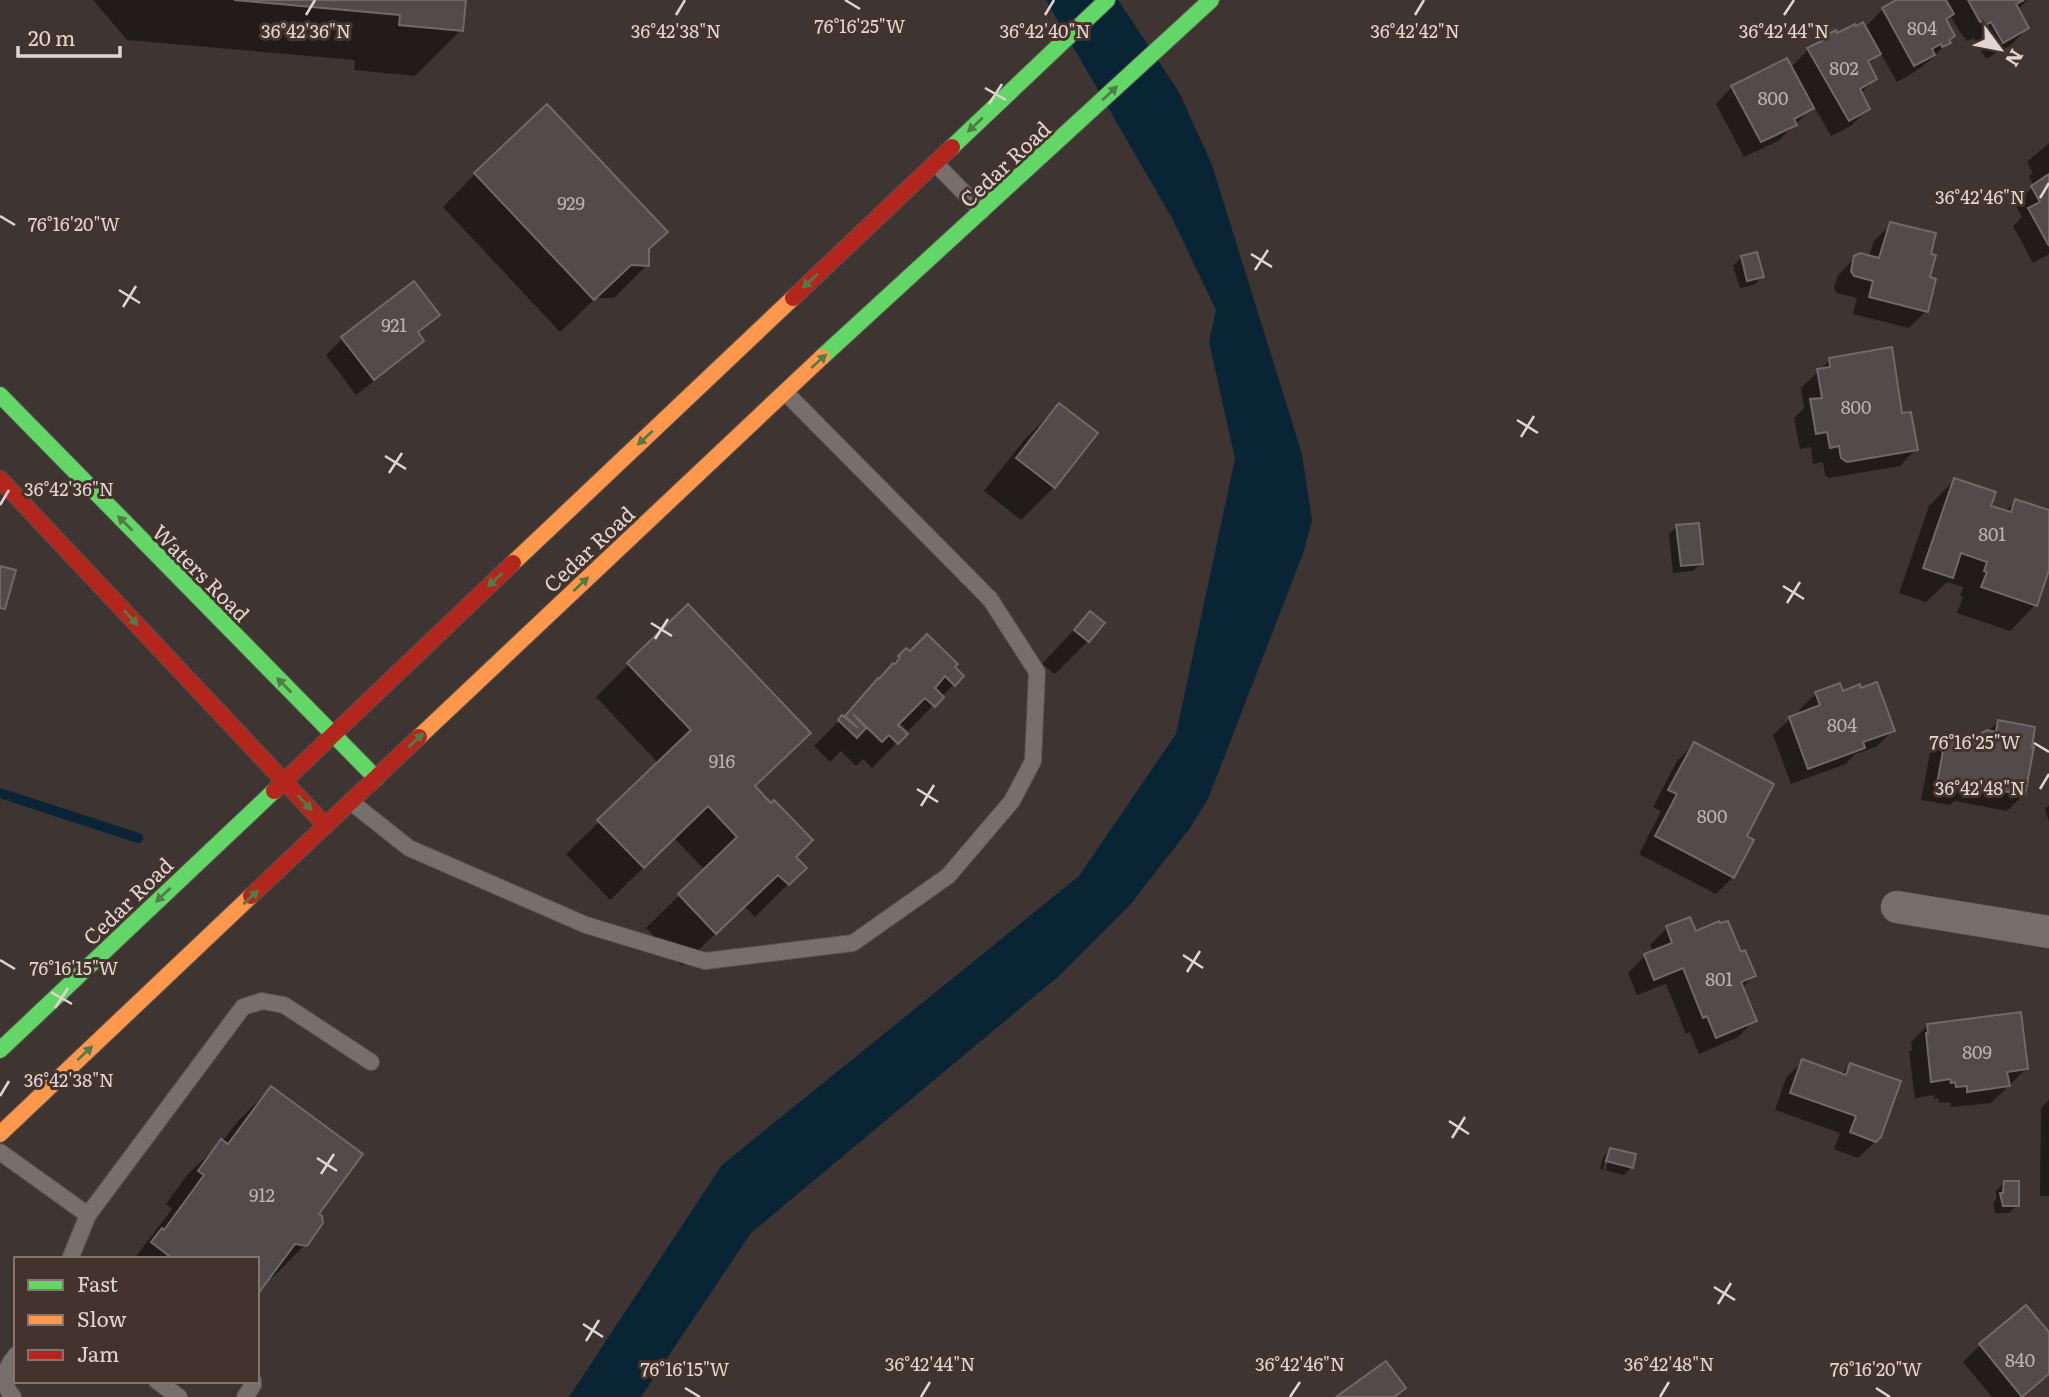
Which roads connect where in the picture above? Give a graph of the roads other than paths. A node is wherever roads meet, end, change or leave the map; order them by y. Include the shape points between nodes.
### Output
1 (1107, 0) edge
2 (1211, 0) edge
3 (935, 163) junction
4 (982, 211) junction
5 (785, 392) junction
6 (0, 395) edge
7 (0, 479) edge
8 (332, 734) junction
9 (376, 778) junction
10 (284, 780) junction
11 (351, 803) junction
12 (326, 826) junction
13 (1897, 907) dead end
14 (2049, 932) edge
15 (0, 1050) edge
16 (371, 1062) dead end
17 (0, 1134) edge
18 (0, 1152) edge
19 (88, 1215) junction
20 (71, 1257) edge
21 (14, 1358) edge
22 (161, 1383) edge
23 (13, 1397) edge
24 (179, 1397) edge

1 -> 3 main road, Cedar Road
4 -> 2 main road, Cedar Road
3 - 4 lane
3 -> 8 main road, Cedar Road
5 -> 4 main road, Cedar Road
9 -> 5 main road, Cedar Road
5 - 11 lane via 990,599 1037,672 1033,761 1012,801 948,876 853,943 705,961 586,925 409,848
8 -> 6 main road, Waters Road
7 -> 10 main road
8 - 9 main road, Waters Road
8 - 10 main road, Cedar Road
9 - 11 main road, Cedar Road
10 -> 12 main road
10 -> 15 main road, Cedar Road
11 - 12 main road, Cedar Road
17 -> 12 main road, Cedar Road
13 - 14 street
16 - 19 lane via 284,1005 262,1001 243,1007
18 - 19 lane
19 - 20 lane
21 - 23 lane via 3,1380
22 - 24 lane

